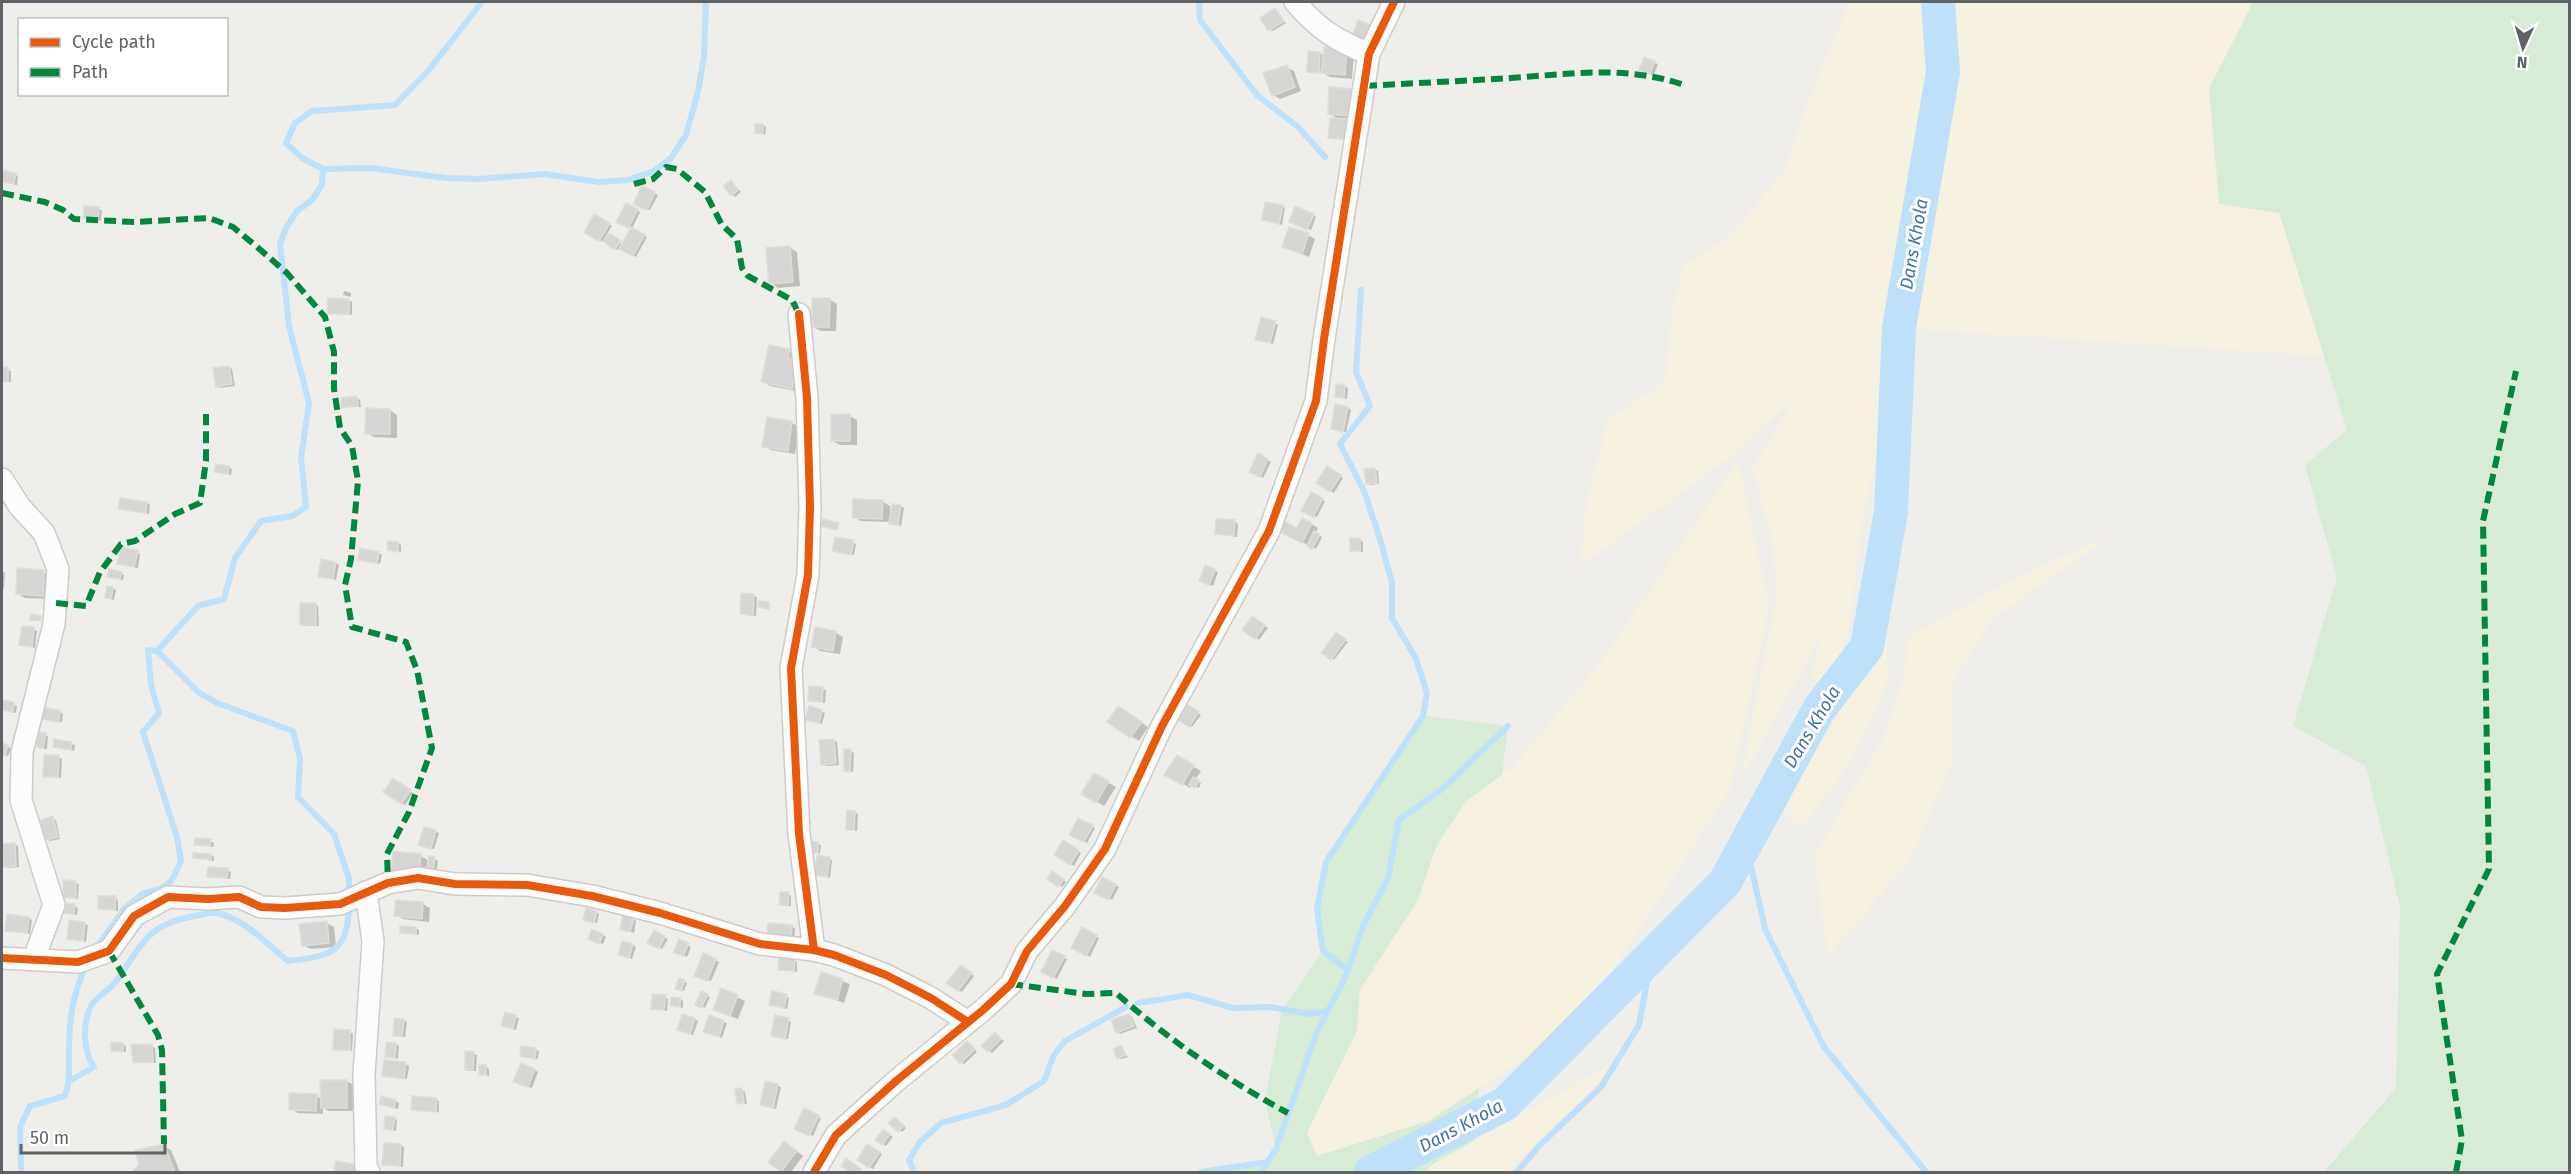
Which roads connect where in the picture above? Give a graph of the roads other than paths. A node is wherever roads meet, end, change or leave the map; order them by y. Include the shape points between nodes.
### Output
1 (1295, 2) edge
2 (1394, 2) edge
3 (1369, 54) junction
4 (800, 314) dead end
5 (2, 479) edge
6 (366, 892) junction
7 (814, 950) junction
8 (2, 958) edge
9 (34, 958) junction
10 (968, 1022) junction
11 (369, 1173) edge
12 (814, 1173) edge

1 - 3 street via 1320,30
2 - 3 street
3 - 10 street via 1316,401 1269,531 1162,726 1105,849 1028,951 1011,984
4 - 7 street via 810,507 808,575 791,668 799,834
5 - 9 street via 20,507 44,532 58,569 54,624 22,752 21,800 54,905
6 - 7 street via 387,883 418,878 455,884 527,885 648,910 760,944
6 - 9 street via 340,904 285,908 261,908 239,897 168,897 135,916 109,951 78,962
6 - 11 street via 373,941 364,1074
7 - 10 street via 886,975
8 - 9 street
10 - 12 street via 836,1135

